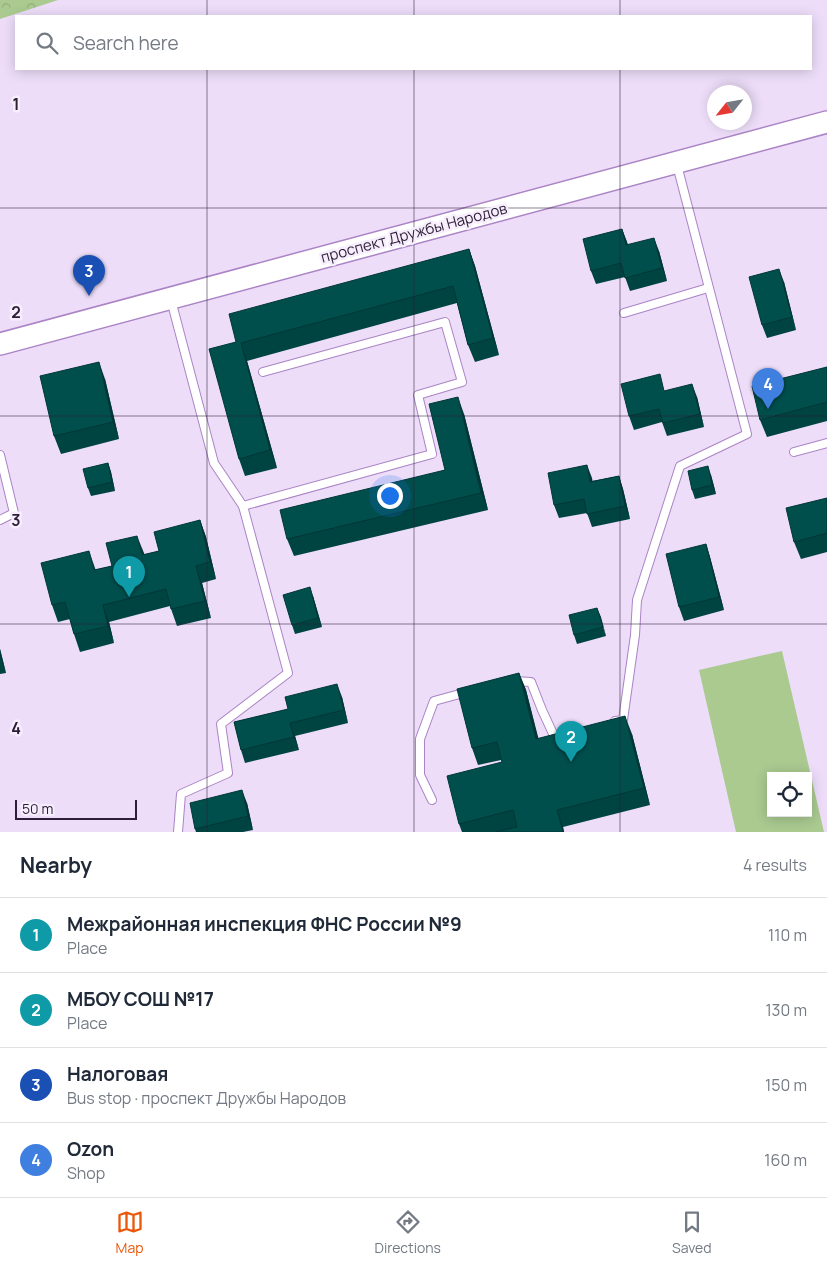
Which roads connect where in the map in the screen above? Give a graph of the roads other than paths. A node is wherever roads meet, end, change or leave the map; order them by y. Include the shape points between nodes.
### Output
1 (827, 122) edge
2 (676, 163) junction
3 (708, 288) junction
4 (170, 298) junction
5 (624, 313) dead end
6 (0, 344) edge
7 (263, 372) dead end
8 (827, 443) edge
9 (794, 452) dead end
10 (0, 455) edge
11 (243, 506) junction
12 (0, 520) edge
13 (508, 681) edge
14 (471, 691) edge
15 (603, 725) edge
16 (565, 735) edge
17 (432, 800) dead end
18 (178, 832) edge

1 - 2 main road, проспект Дружбы Народов
2 - 3 lane
2 - 4 main road, проспект Дружбы Народов
3 - 5 lane
3 - 15 lane via 746,434 680,466 637,600 623,720
4 - 6 main road, проспект Дружбы Народов
4 - 11 lane via 214,463
7 - 11 lane via 445,322 462,382 418,395 432,454
8 - 9 lane
10 - 12 lane via 14,513
11 - 18 lane via 288,673 221,724 228,773 181,794
13 - 16 lane via 531,682 555,738
14 - 17 lane via 434,701 420,739 420,775

